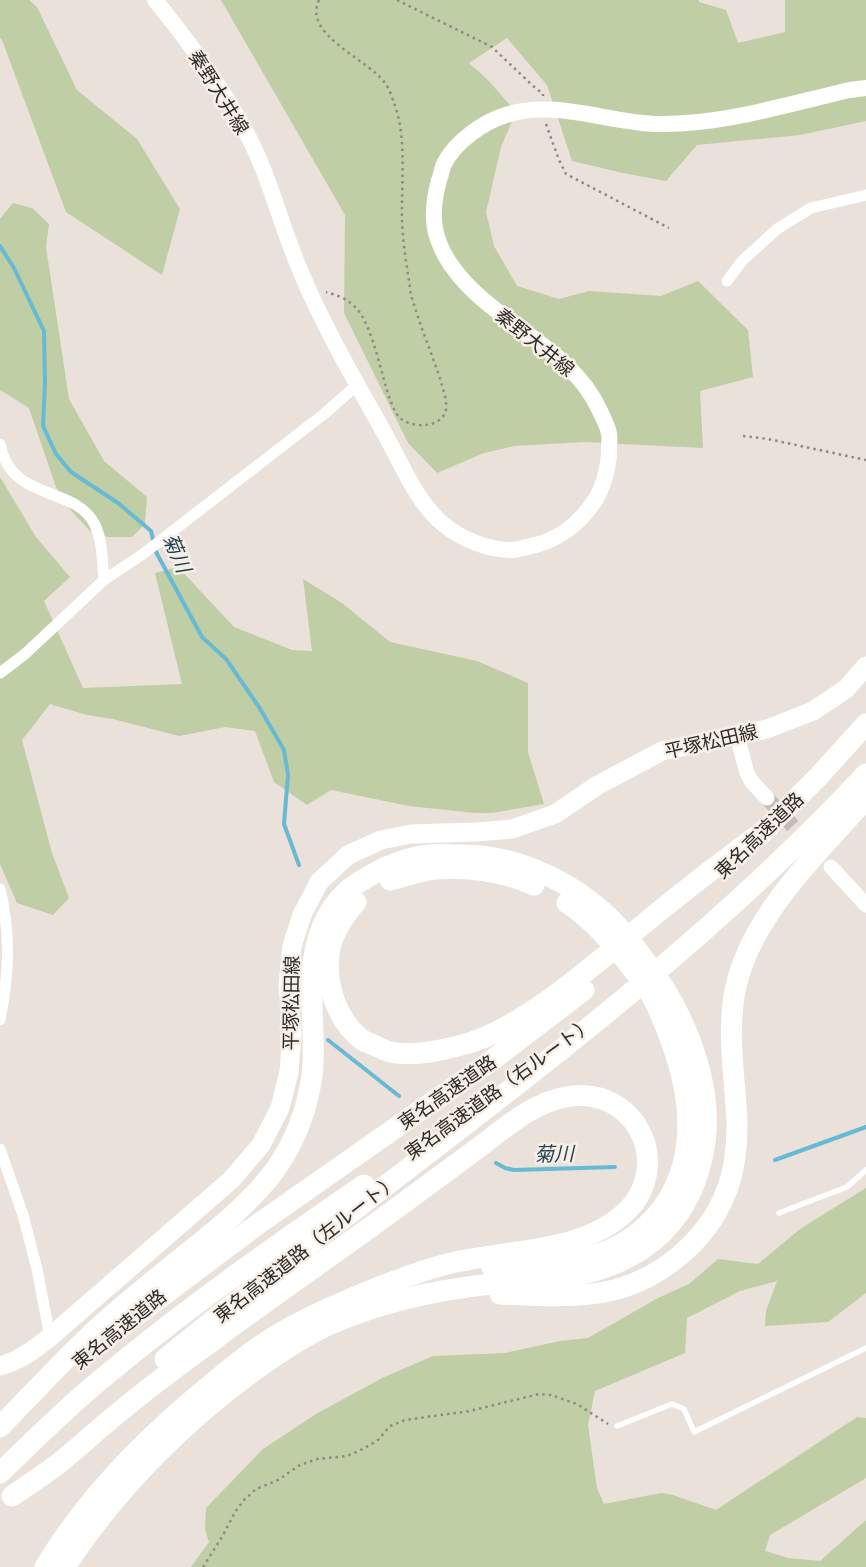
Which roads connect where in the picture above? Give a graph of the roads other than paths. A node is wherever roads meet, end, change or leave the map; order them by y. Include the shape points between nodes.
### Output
1 (156, 0) edge
2 (866, 88) edge
3 (866, 195) edge
4 (727, 281) dead end
5 (357, 385) junction
6 (0, 444) edge
7 (104, 580) junction
8 (866, 666) edge
9 (0, 673) edge
10 (866, 724) edge
11 (737, 736) junction
12 (866, 774) edge
13 (767, 798) tunnel mouth
14 (866, 799) edge
15 (769, 827) junction
16 (831, 867) tunnel mouth
17 (0, 889) edge
18 (866, 905) edge
19 (597, 918) junction
20 (622, 1000) junction
21 (672, 1019) junction
22 (0, 1020) edge
23 (0, 1149) edge
24 (866, 1170) edge
25 (779, 1213) dead end
26 (378, 1288) junction
27 (422, 1296) junction
28 (50, 1336) junction
29 (866, 1348) edge
30 (0, 1366) edge
31 (617, 1426) road end
32 (0, 1427) edge
33 (0, 1473) edge
34 (6, 1503) edge
35 (45, 1567) edge
36 (65, 1567) edge

1 - 5 main road, 秦野大井線 via 216,82 248,136 300,270
2 - 5 main road, 秦野大井線 via 700,123 656,124 562,110 522,110 491,120 464,138 444,165 434,198 435,229 445,256 461,280 483,300 577,374 594,399 609,431 609,461 599,494 581,519 559,536 534,546 510,550 464,538 444,525 406,477
3 - 4 street via 812,208 777,229 742,261
5 - 7 street via 158,542
6 - 7 street via 6,462 18,478 71,503 93,521 99,535
7 - 9 street
8 - 11 main road, 平塚松田線 via 846,689 813,710
10 - 15 highway, 東名高速道路
11 - 13 street via 747,773
11 - 28 main road, 平塚松田線 via 662,751 598,785 555,814 512,829 411,834 381,840 348,855 319,882 302,915 292,946 288,984 292,1034 289,1072 280,1108 261,1145 231,1180
12 - 20 highway, 東名高速道路 via 792,850
14 - 27 highway via 778,899 746,956 736,986 731,1027 737,1123 734,1159 726,1192 707,1228 684,1252 656,1272 608,1291 557,1297
15 - 19 highway via 702,876 552,996 503,1028 471,1042 445,1050 389,1052 363,1040 344,1020 332,996 328,973 330,947 341,920 358,900 390,880 428,870 471,869 504,875 528,882
15 - 32 highway, 東名高速道路 via 604,974 491,1061 152,1302
16 - 18 street
17 - 22 street via 8,929 8,976
19 - 21 highway
19 - 32 highway via 580,894 532,868 508,860 470,855 425,856 385,867 348,890 328,913 315,945 314,1036 306,1108 293,1141 274,1172 227,1220 86,1339
20 - 33 highway, 東名高速道路（右ルート） via 179,1317 91,1388
20 - 34 highway, 東名高速道路（左ルート） via 215,1318 105,1409
21 - 26 highway via 685,1088 689,1133 680,1178 652,1220 612,1250 584,1259 486,1268
21 - 27 highway via 693,1049 703,1086 706,1134 694,1184 682,1209 666,1230 647,1247 618,1264 589,1272
23 - 28 street via 23,1215
24 - 25 lane via 847,1187
26 - 34 highway via 444,1264 558,1245 606,1228 626,1213 641,1195 648,1172 644,1141 630,1116 605,1099 587,1096 567,1096 525,1112 210,1342
26 - 35 highway via 314,1314 274,1337 197,1396 118,1472 82,1514
27 - 36 highway via 356,1314 320,1329 246,1376 185,1428 131,1482 95,1524
28 - 30 main road, 平塚松田線 via 35,1350
29 - 31 lane via 694,1432 684,1409 672,1404

